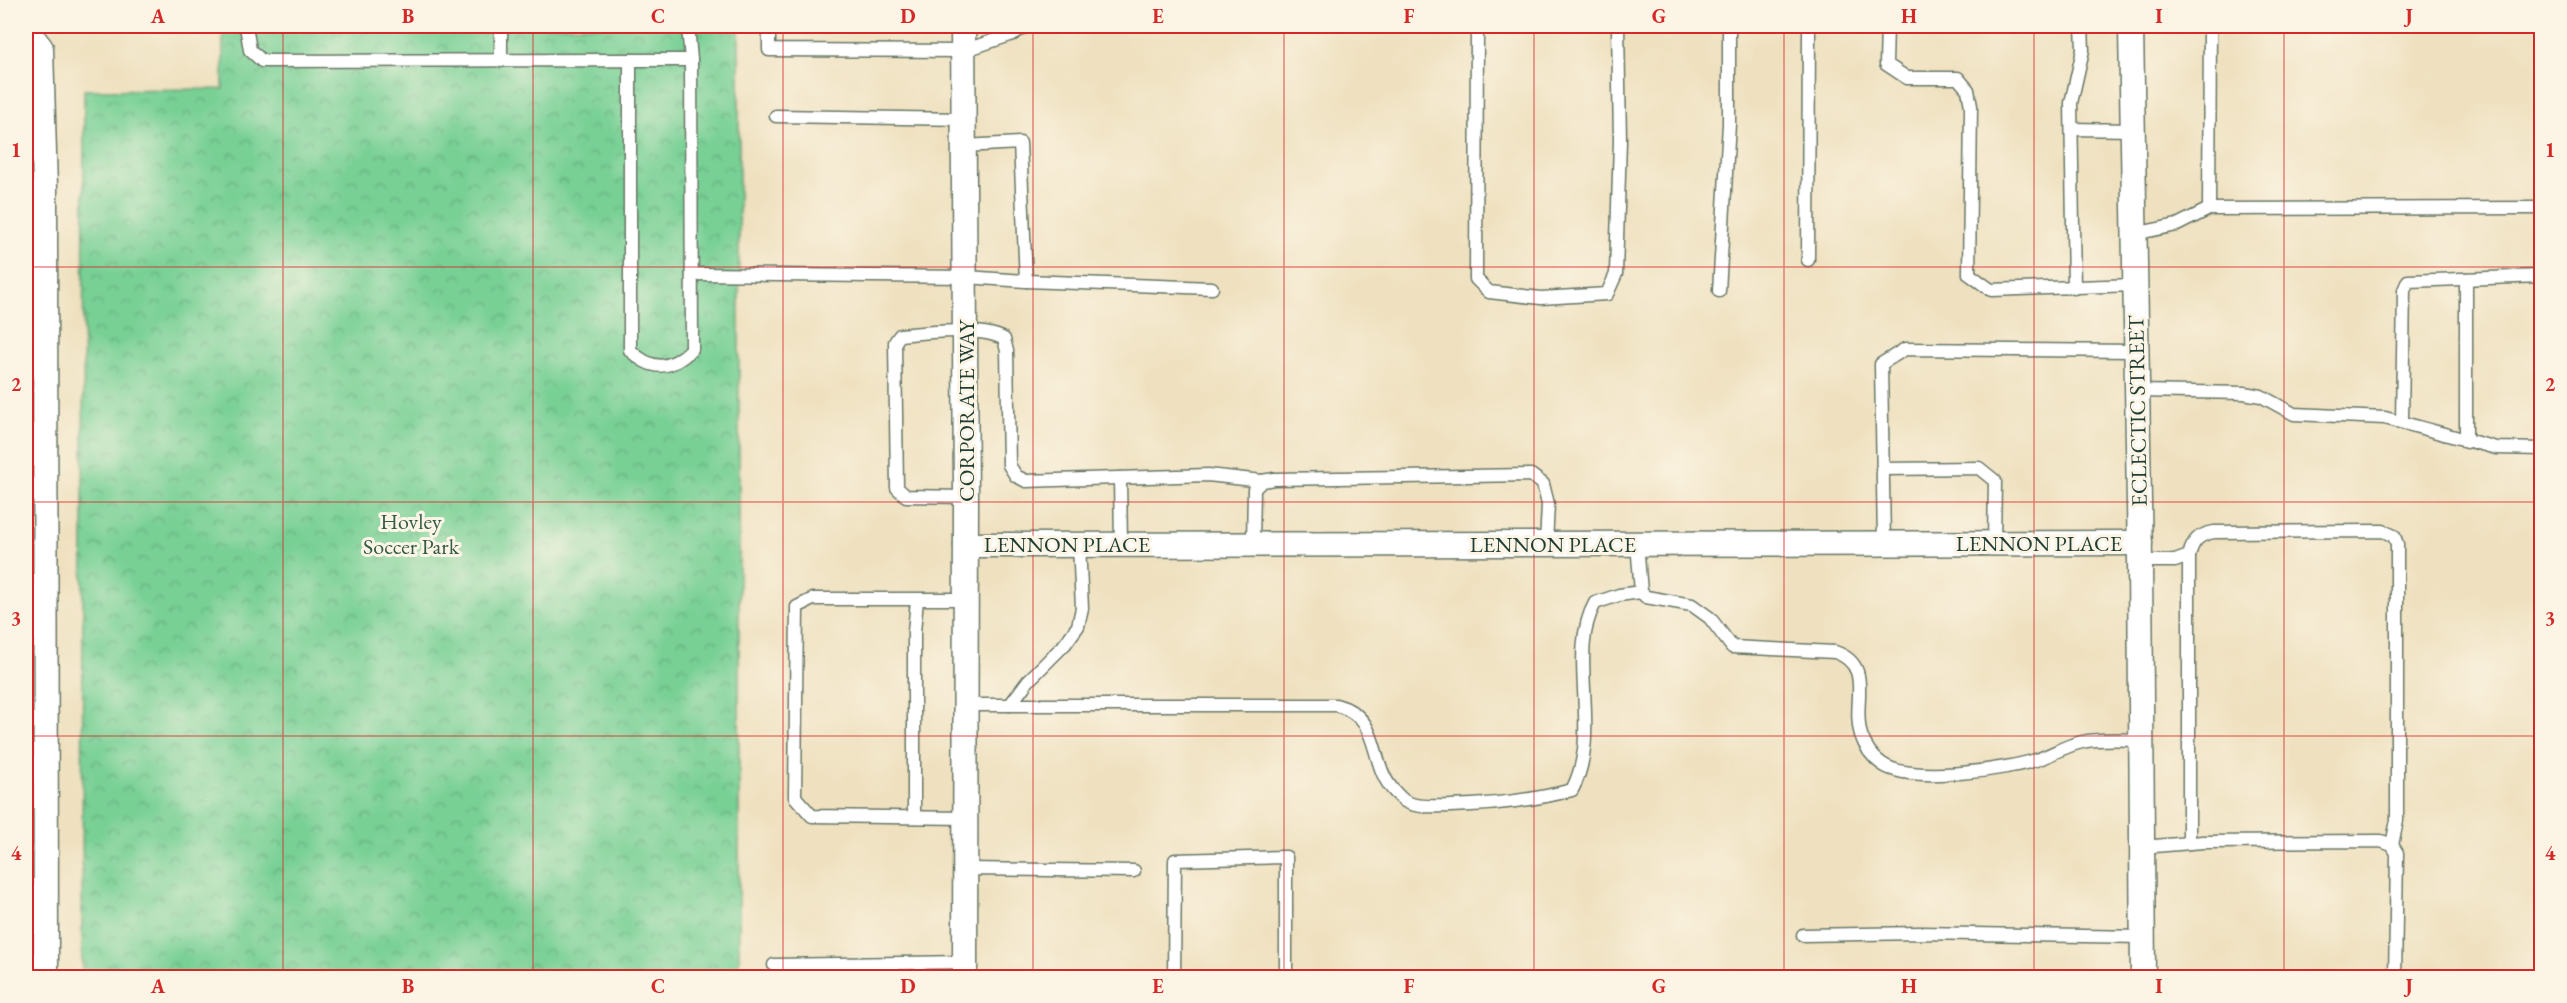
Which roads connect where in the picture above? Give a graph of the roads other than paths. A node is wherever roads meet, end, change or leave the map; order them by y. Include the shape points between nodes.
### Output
1 (246, 26) edge
2 (501, 26) edge
3 (688, 26) edge
4 (769, 26) edge
5 (963, 26) edge
6 (1026, 26) edge
7 (1477, 26) edge
8 (1618, 26) edge
9 (1728, 26) edge
10 (1809, 26) edge
11 (1887, 26) edge
12 (2082, 26) edge
13 (2130, 26) edge
14 (2210, 26) edge
15 (26, 29) edge
16 (963, 51) junction
17 (630, 60) junction
18 (691, 60) junction
19 (501, 61) junction
20 (776, 116) dead end
21 (963, 119) junction
22 (2072, 129) junction
23 (2133, 130) junction
24 (964, 146) junction
25 (2541, 208) edge
26 (2209, 209) junction
27 (2134, 234) junction
28 (1808, 260) dead end
29 (692, 274) junction
30 (2541, 276) edge
31 (966, 277) junction
32 (2466, 279) junction
33 (1026, 281) junction
34 (2135, 285) junction
35 (1212, 288) dead end
36 (2074, 288) junction
37 (1719, 291) dead end
38 (966, 332) junction
39 (2136, 351) junction
40 (2137, 392) junction
41 (2402, 421) junction
42 (2466, 441) junction
43 (2541, 449) edge
44 (1882, 470) junction
45 (1120, 478) junction
46 (1262, 481) junction
47 (966, 497) junction
48 (1637, 543) junction
49 (1884, 543) junction
50 (1994, 543) junction
51 (1079, 544) junction
52 (1120, 544) junction
53 (1253, 544) junction
54 (1546, 544) junction
55 (966, 545) junction
56 (2140, 552) junction
57 (2189, 556) junction
58 (1641, 592) junction
59 (966, 599) junction
60 (917, 600) junction
61 (36, 618) edge
62 (966, 705) junction
63 (1010, 705) junction
64 (2141, 740) junction
65 (914, 817) junction
66 (965, 818) junction
67 (2189, 843) junction
68 (2392, 845) junction
69 (2142, 847) junction
70 (965, 869) junction
71 (1134, 871) dead end
72 (36, 887) edge
73 (1803, 935) dead end
74 (2142, 937) junction
75 (774, 965) dead end
76 (965, 970) edge
77 (46, 978) edge
78 (1174, 978) edge
79 (1286, 978) edge
80 (2143, 978) edge
81 (2394, 978) edge

1 - 19 lane via 250,50 262,62
2 - 19 lane
3 - 18 lane
4 - 16 lane via 769,50
5 - 16 street, CORPORATE WAY
6 - 16 lane
7 - 8 lane via 1476,279 1489,292 1541,298 1607,294 1616,274
9 - 37 lane via 1728,124
10 - 28 lane
11 - 36 lane via 1886,64 1907,78 1958,78 1968,90 1969,274 1991,290
12 - 22 lane via 2083,50 2071,103
13 - 23 street, ECLECTIC STREET
14 - 26 lane
15 - 61 street via 42,48 45,200
16 - 21 street, CORPORATE WAY
17 - 18 lane
17 - 19 lane
17 - 29 lane via 630,350 642,362 662,367 681,360 692,349
18 - 29 lane
20 - 21 lane
21 - 24 street, CORPORATE WAY
22 - 23 lane
22 - 36 lane
23 - 27 street, ECLECTIC STREET
24 - 31 street, CORPORATE WAY
24 - 33 lane via 1020,143
25 - 26 lane
26 - 27 lane via 2177,225
27 - 34 street, ECLECTIC STREET
29 - 31 lane
30 - 32 lane
31 - 33 lane
31 - 38 street, CORPORATE WAY
32 - 41 lane via 2408,281 2404,290
32 - 42 lane
33 - 35 lane
34 - 36 lane
34 - 39 street, ECLECTIC STREET
38 - 45 lane via 996,334 1005,339 1007,448 1009,465 1016,476 1026,481
38 - 47 street, CORPORATE WAY
38 - 47 lane via 900,335 895,342 895,471 897,488 906,496
39 - 40 street, ECLECTIC STREET
39 - 44 lane via 1905,349 1881,364
40 - 41 lane via 2244,393 2261,396 2294,414
40 - 56 street, ECLECTIC STREET
41 - 42 lane
42 - 43 lane via 2496,448
44 - 49 lane
44 - 50 lane via 1978,468 1995,481
45 - 46 lane via 1208,475
45 - 52 lane
46 - 53 lane via 1254,489
46 - 54 lane via 1531,475 1543,484 1548,504
47 - 55 street, CORPORATE WAY
48 - 49 street, LENNON PLACE
48 - 54 street, LENNON PLACE
48 - 58 lane
49 - 50 street, LENNON PLACE
50 - 56 street, LENNON PLACE
51 - 52 street, LENNON PLACE
51 - 55 street, LENNON PLACE
51 - 63 lane via 1082,608 1078,626
52 - 53 street, LENNON PLACE
53 - 54 street, LENNON PLACE
55 - 59 street, CORPORATE WAY
56 - 57 lane via 2175,561
56 - 64 street, ECLECTIC STREET
57 - 67 lane
57 - 68 lane via 2200,535 2214,532 2383,531 2394,536 2397,820
58 - 63 lane via 1595,603 1586,619 1582,772 1572,790 1530,801 1473,806 1408,803 1385,778 1365,722 1350,708 1336,705
58 - 64 lane via 1646,597 1692,605 1710,618 1732,647 1835,652 1850,657 1857,668 1860,733 1869,751 1883,765 1908,773 1976,772 2039,759 2081,742
59 - 60 lane
59 - 62 street, CORPORATE WAY
60 - 65 lane
60 - 65 lane via 813,599 797,607 795,797 812,816
61 - 72 street
62 - 63 lane
62 - 66 street, CORPORATE WAY
64 - 69 street, ECLECTIC STREET
65 - 66 lane
66 - 70 street, CORPORATE WAY
67 - 68 lane via 2381,841
67 - 69 lane
68 - 81 lane via 2397,853
69 - 74 street, ECLECTIC STREET
70 - 71 lane
70 - 76 street, CORPORATE WAY
72 - 77 street
73 - 74 lane
74 - 80 street, ECLECTIC STREET
75 - 76 lane
78 - 79 lane via 1175,860 1286,857

